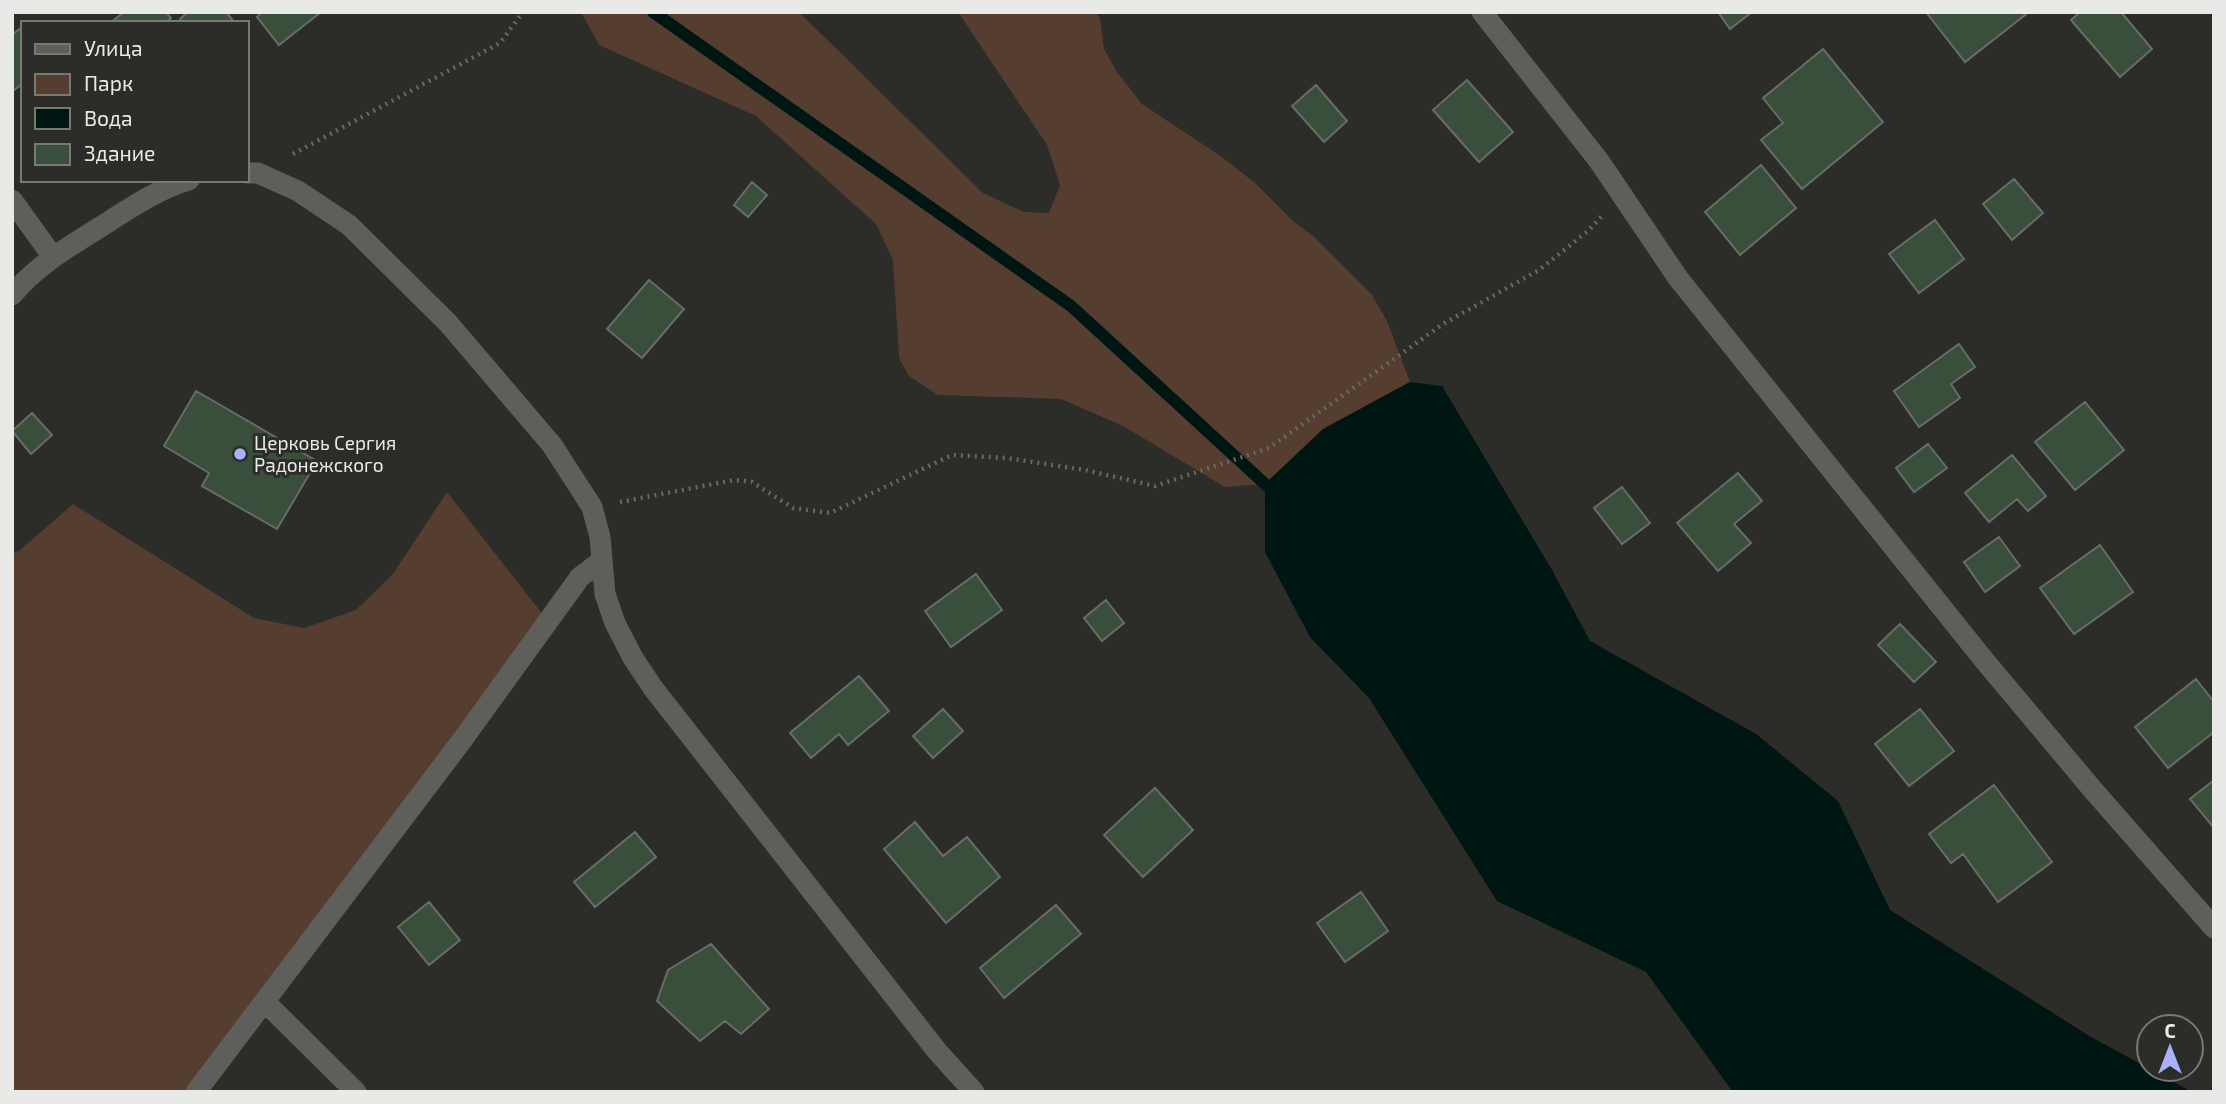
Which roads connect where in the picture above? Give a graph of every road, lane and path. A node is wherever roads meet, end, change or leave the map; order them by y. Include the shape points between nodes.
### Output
1 (523, 12) edge
2 (1482, 12) edge
3 (252, 173) edge
4 (184, 182) edge
5 (1622, 196) junction
6 (12, 200) edge
7 (53, 257) junction
8 (12, 295) edge
9 (592, 507) junction
10 (601, 561) junction
11 (2214, 928) edge
12 (265, 1002) junction
13 (196, 1092) edge
14 (356, 1092) edge
15 (974, 1092) edge

1 - 3 path via 500,43
2 - 5 street
3 - 9 street via 298,191 349,225 448,323 552,445
4 - 7 street via 143,200
5 - 9 path via 1539,270 1443,324 1269,448 1155,486 1007,458 952,456 830,513 793,508 752,482 734,480
5 - 11 street via 1678,278 1984,660
6 - 7 street
7 - 8 street
9 - 10 street
10 - 12 street via 580,577
10 - 15 street via 615,623 653,688
12 - 13 street
12 - 14 street

